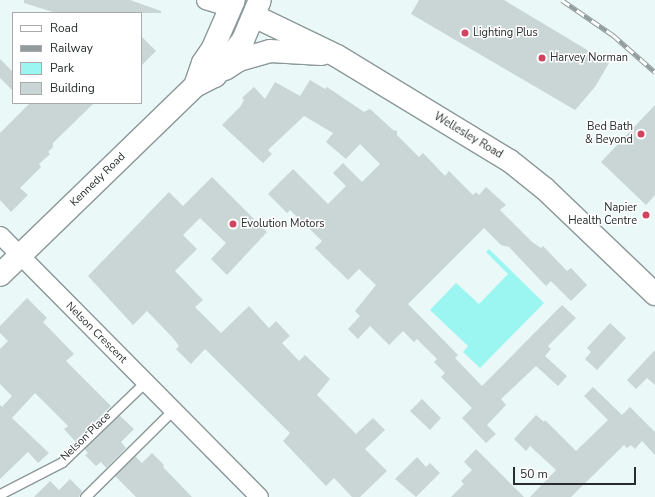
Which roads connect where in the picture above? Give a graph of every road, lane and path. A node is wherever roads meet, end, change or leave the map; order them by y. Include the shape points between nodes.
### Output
1 (205, 0) edge
2 (233, 4) edge
3 (257, 8) edge
4 (337, 56) junction
5 (216, 76) junction
6 (195, 86) junction
7 (0, 235) edge
8 (19, 256) junction
9 (0, 275) edge
10 (655, 294) edge
11 (145, 382) junction
12 (173, 410) junction
13 (0, 494) edge
14 (85, 497) edge
15 (259, 497) edge

1 - 2 street
2 - 6 main road, Kennedy Road via 203,63
3 - 4 main road, Wellesley Road
3 - 5 main road, Kennedy Road via 243,40
4 - 5 main road via 290,50 254,54 239,60
4 - 10 main road, Wellesley Road via 525,171
5 - 6 main road, Kennedy Road
6 - 8 main road, Kennedy Road
7 - 8 street, Nelson Crescent
8 - 9 main road, Kennedy Road
8 - 11 street, Nelson Crescent
11 - 12 street, Nelson Crescent
11 - 13 lane, Nelson Place via 62,462
12 - 14 lane
12 - 15 street, Nelson Crescent

